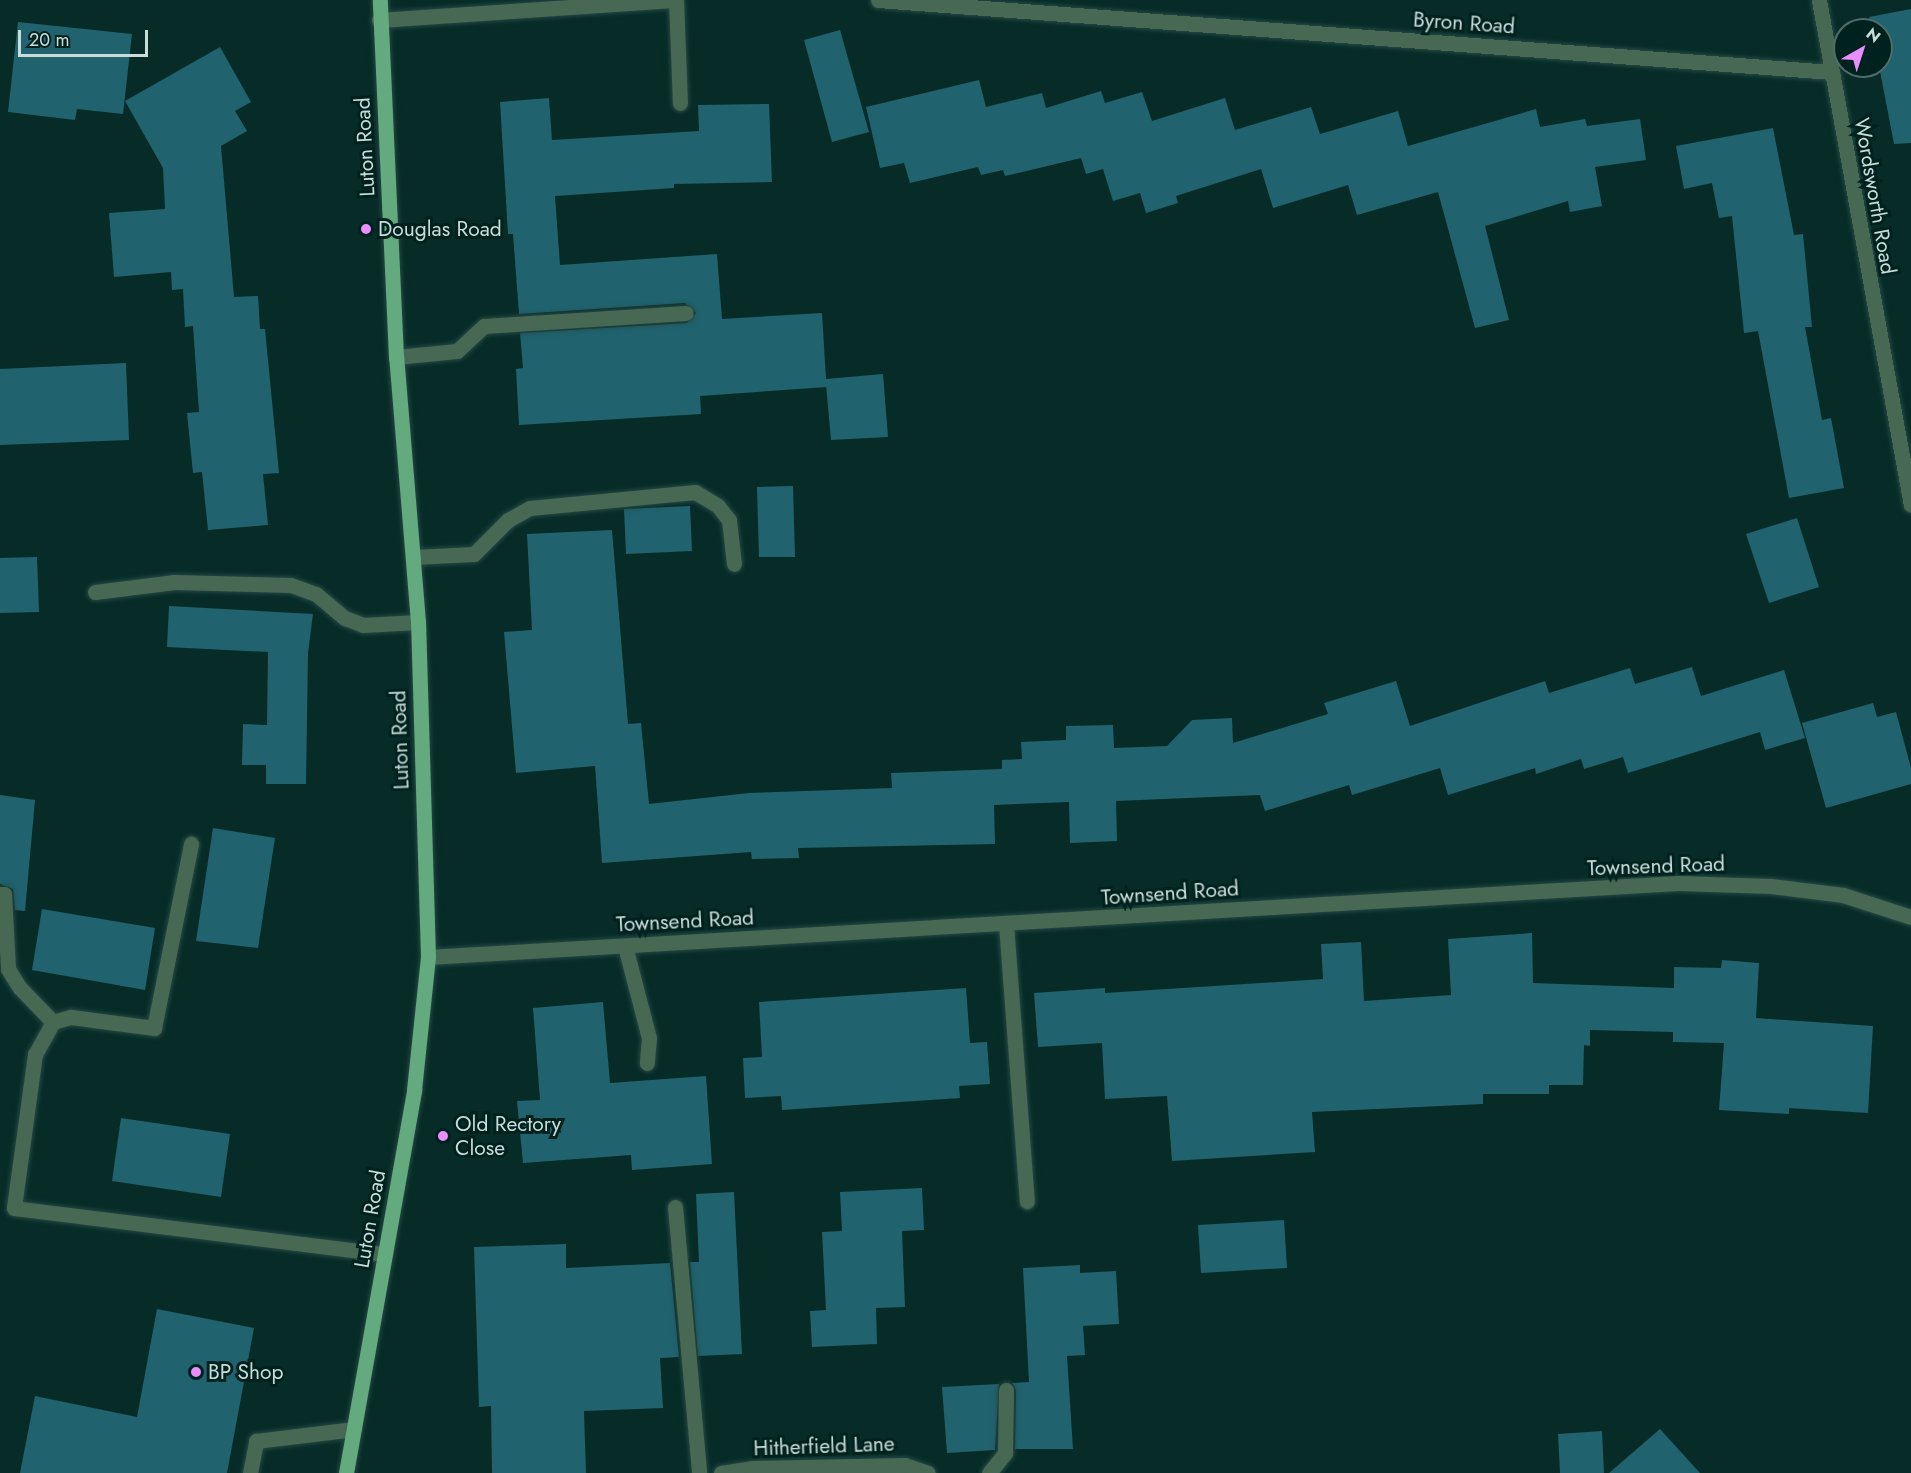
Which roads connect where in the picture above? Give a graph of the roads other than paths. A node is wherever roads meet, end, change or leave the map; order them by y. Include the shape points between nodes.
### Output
1 (380, 0) edge
2 (669, 0) edge
3 (676, 0) edge
4 (878, 0) edge
5 (1819, 0) edge
6 (379, 20) junction
7 (1831, 72) junction
8 (680, 104) dead end
9 (686, 313) dead end
10 (396, 357) junction
11 (1911, 505) edge
12 (412, 557) junction
13 (734, 564) dead end
14 (94, 592) dead end
15 (418, 622) junction
16 (191, 844) dead end
17 (0, 894) edge
18 (1911, 917) edge
19 (1006, 924) junction
20 (625, 946) junction
21 (428, 957) junction
22 (53, 1022) junction
23 (647, 1063) dead end
24 (1027, 1201) dead end
25 (675, 1207) dead end
26 (385, 1254) junction
27 (1006, 1390) dead end
28 (354, 1430) junction
29 (250, 1473) edge
30 (346, 1473) edge
31 (699, 1473) edge
32 (721, 1473) edge
33 (928, 1473) edge
34 (988, 1473) edge

1 - 6 main road, Luton Road
2 - 6 street
3 - 8 street
4 - 7 street, Byron Road
5 - 7 street, Wordsworth Road
6 - 10 main road, Luton Road
7 - 11 street, Wordsworth Road
9 - 10 street via 484,326 457,351
10 - 12 main road, Luton Road
12 - 13 street via 474,554 508,520 531,508 694,492 718,506 729,520
12 - 15 main road, Luton Road
14 - 15 street via 174,582 291,585 316,594 345,618 363,625
15 - 21 main road, Luton Road
16 - 22 street via 154,1028 70,1017
17 - 22 street via 4,894 9,969 20,988
18 - 19 street, Townsend Road via 1843,895 1771,886 1678,883
19 - 20 street, Townsend Road
19 - 24 street
20 - 21 street, Townsend Road
20 - 23 street via 649,1038
21 - 26 main road, Luton Road via 414,1090
22 - 26 street via 34,1054 14,1208
25 - 31 street
26 - 28 main road, Luton Road
27 - 34 street via 1005,1453
28 - 29 street via 256,1441
28 - 30 main road, Luton Road
32 - 33 street, Hitherfield Lane via 752,1468 906,1465

